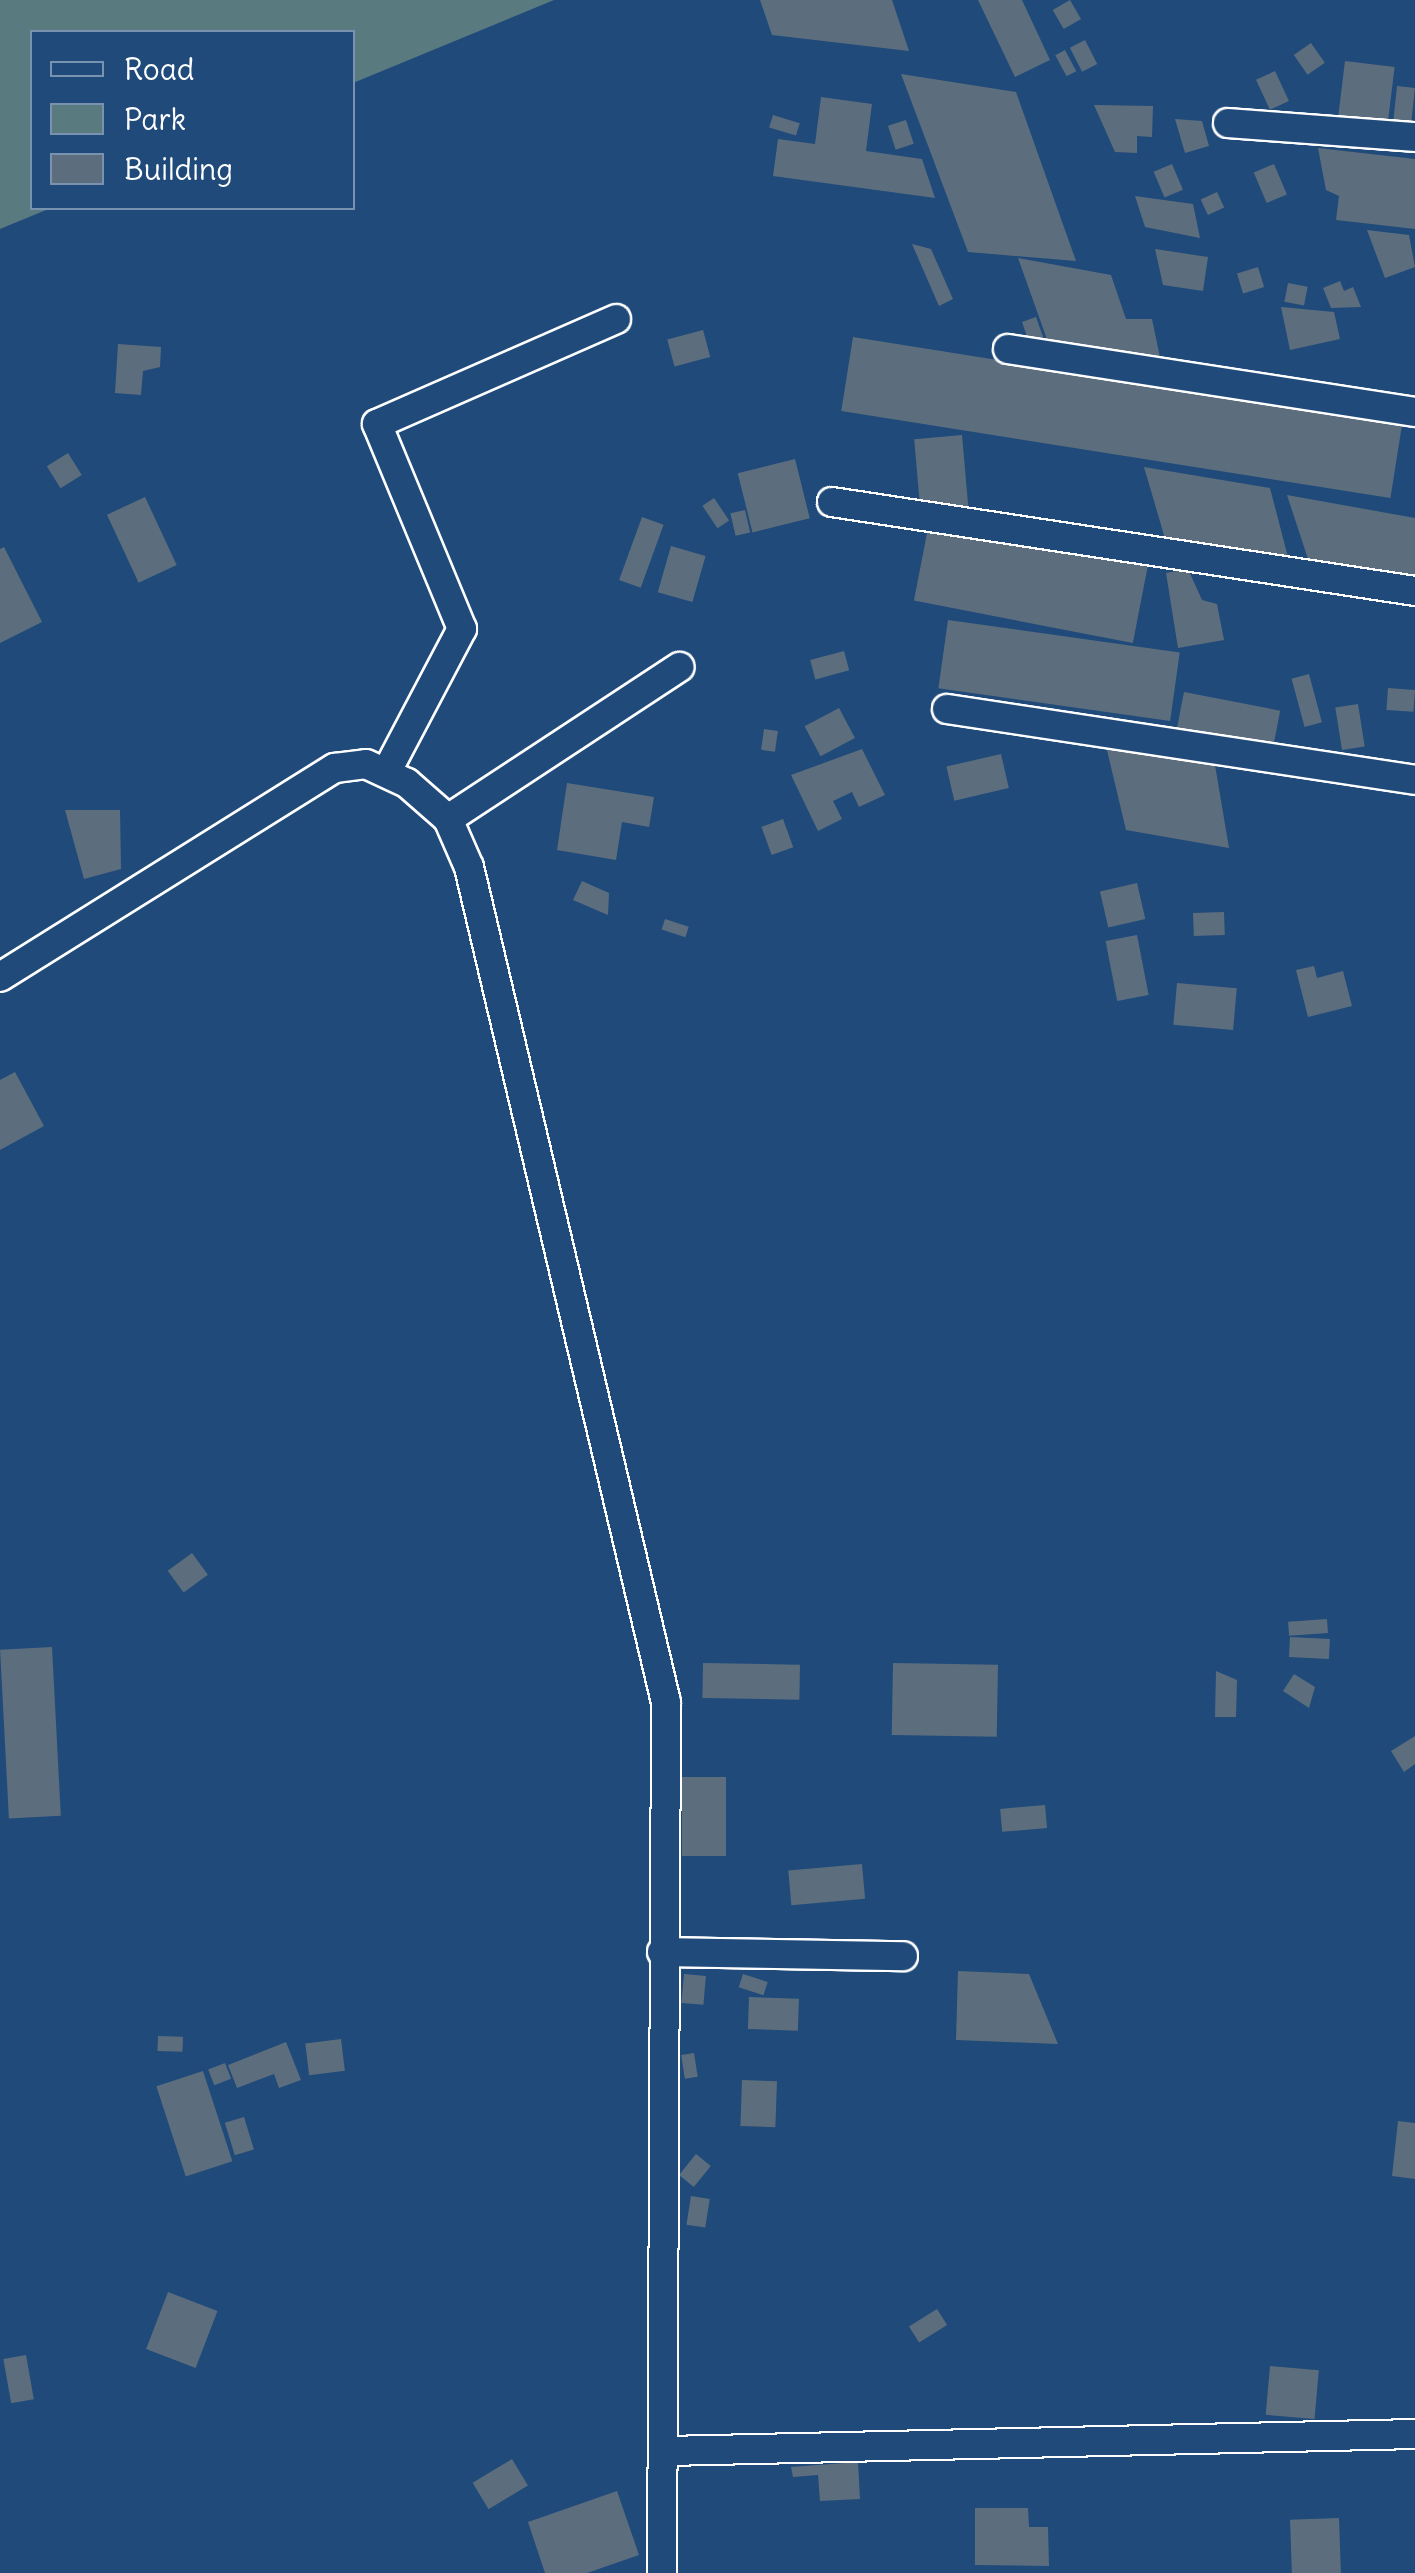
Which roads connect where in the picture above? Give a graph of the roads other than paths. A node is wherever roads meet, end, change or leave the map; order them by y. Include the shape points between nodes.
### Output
1 (1228, 123) dead end
2 (1415, 138) edge
3 (616, 319) dead end
4 (1008, 349) dead end
5 (1415, 412) edge
6 (832, 502) dead end
7 (1415, 591) edge
8 (679, 668) dead end
9 (947, 709) dead end
10 (387, 771) junction
11 (1415, 780) edge
12 (448, 819) junction
13 (0, 977) edge
14 (662, 1952) junction
15 (903, 1956) dead end
16 (1415, 2434) edge
17 (667, 2450) junction
18 (662, 2573) edge

1 - 2 street
3 - 10 street via 377,424 462,629
4 - 5 street
6 - 7 street
8 - 12 street
9 - 11 street
10 - 12 street
10 - 13 street via 334,768
12 - 14 street via 468,867 651,1618 666,1702
14 - 15 street
14 - 17 street
16 - 17 street
17 - 18 street

